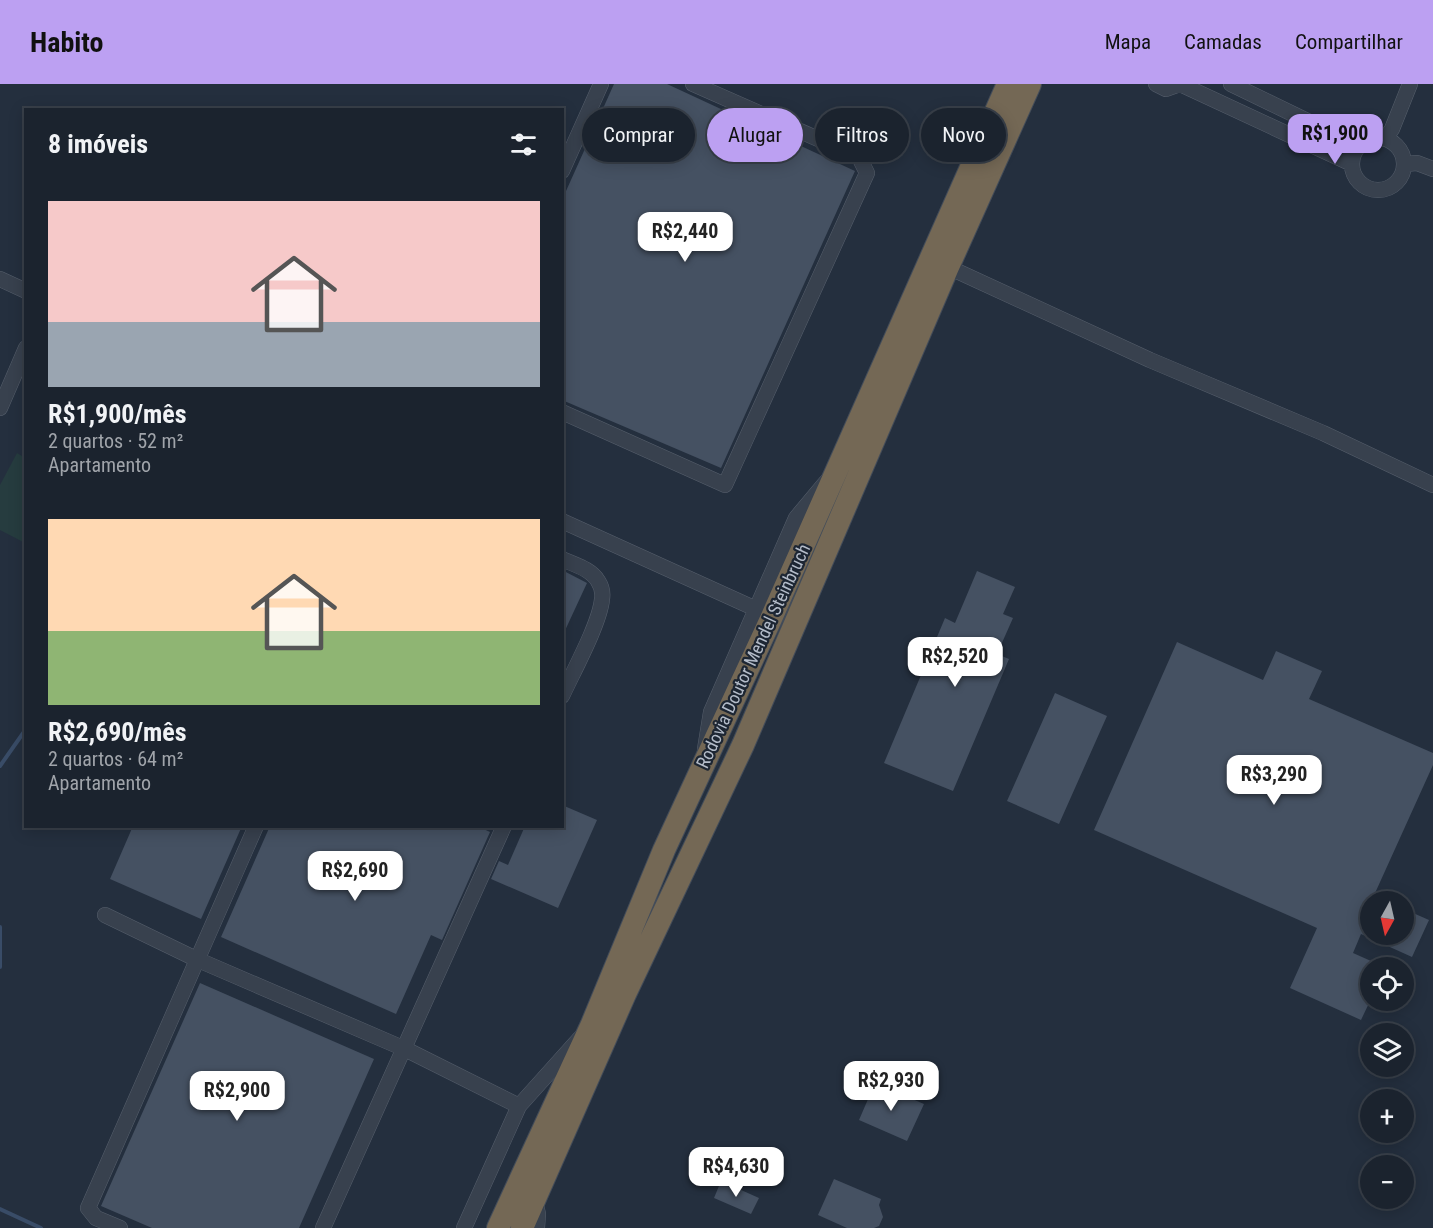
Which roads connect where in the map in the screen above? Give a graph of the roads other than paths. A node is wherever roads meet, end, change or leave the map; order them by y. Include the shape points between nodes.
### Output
1 (601, 84) edge
2 (693, 84) edge
3 (1008, 84) edge
4 (1030, 84) edge
5 (1156, 84) edge
6 (1180, 84) edge
7 (1232, 84) edge
8 (1410, 84) edge
9 (1385, 139) junction
10 (1359, 146) junction
11 (1405, 164) junction
12 (1352, 165) junction
13 (564, 167) edge
14 (1433, 169) edge
15 (948, 267) junction
16 (0, 279) edge
17 (24, 290) edge
18 (24, 353) edge
19 (0, 408) edge
20 (564, 413) edge
21 (835, 473) junction
22 (1433, 485) edge
23 (564, 522) edge
24 (564, 560) edge
25 (756, 609) junction
26 (564, 692) edge
27 (705, 761) junction
28 (255, 828) edge
29 (503, 828) edge
30 (105, 915) dead end
31 (196, 959) junction
32 (592, 1024) junction
33 (405, 1049) junction
34 (519, 1106) junction
35 (535, 1200) junction
36 (120, 1228) edge
37 (323, 1228) edge
38 (464, 1228) edge
39 (498, 1228) edge
40 (522, 1228) edge
41 (537, 1228) edge

1 - 13 street
2 - 20 street via 859,157 867,173 725,485
3 - 21 highway, Rodovia Doutor Mendel Steinbruch
4 - 15 highway, Rodovia Doutor Mendel Steinbruch
5 - 6 street via 1166,89
6 - 12 street
7 - 10 street
8 - 9 street
9 - 10 street via 1371,139
9 - 11 street via 1401,151
10 - 12 street
11 - 12 street via 1397,182 1379,190 1360,183
11 - 14 street via 1418,163
15 - 22 street
15 - 35 highway, Rodovia Doutor Mendel Steinbruch via 743,745 625,994
16 - 17 street
18 - 19 street
21 - 25 street via 796,518
21 - 27 highway, Rodovia Doutor Mendel Steinbruch
23 - 25 street
24 - 26 street via 594,576 602,589 602,600
25 - 27 street via 711,712
27 - 32 highway, Rodovia Doutor Mendel Steinbruch
28 - 31 street
29 - 33 street
30 - 31 street
31 - 33 street
31 - 36 street via 88,1208 96,1218
32 - 34 street
32 - 39 highway, Rodovia Doutor Mendel Steinbruch
33 - 34 street
33 - 37 street
34 - 38 street
35 - 40 highway, Rodovia Doutor Mendel Steinbruch
35 - 41 street

